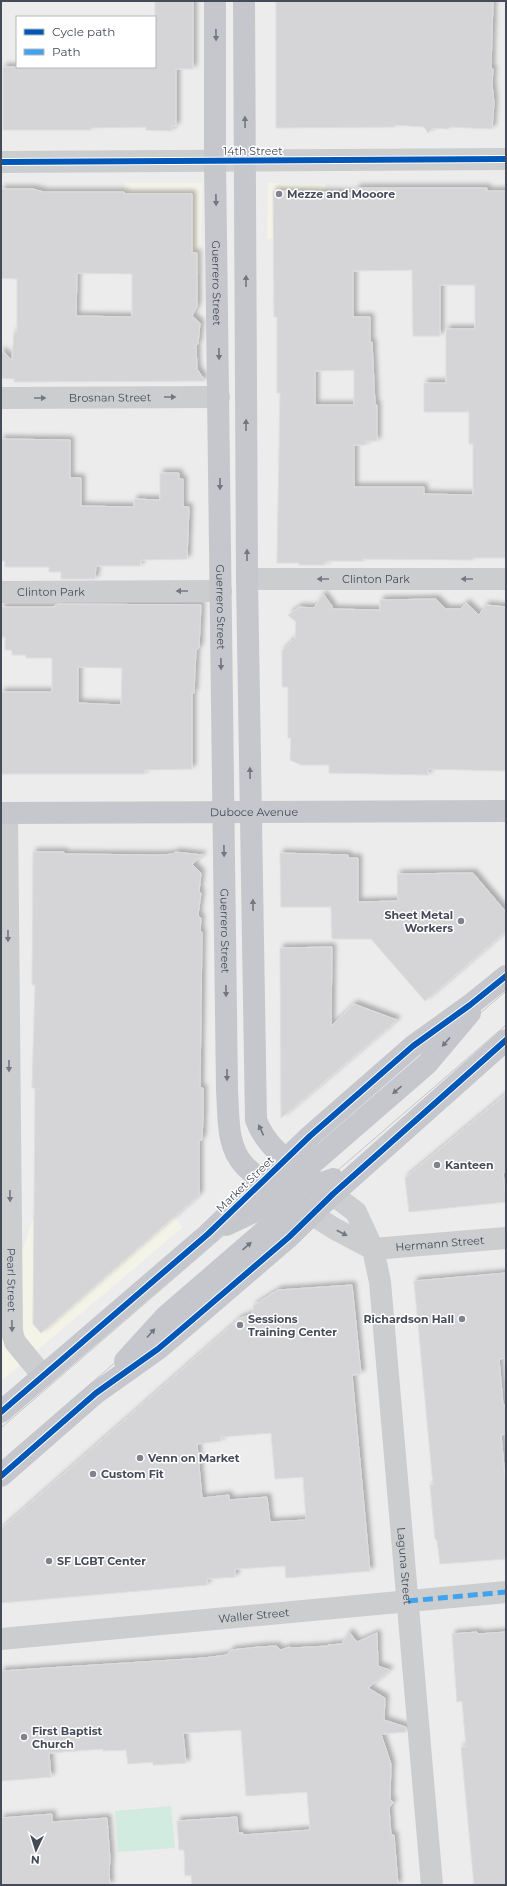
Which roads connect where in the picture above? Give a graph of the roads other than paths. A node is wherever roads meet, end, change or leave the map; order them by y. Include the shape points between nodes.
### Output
1 (215, 1) edge
2 (244, 1) edge
3 (506, 159) edge
4 (216, 161) junction
5 (245, 161) junction
6 (1, 162) edge
7 (219, 396) junction
8 (1, 398) edge
9 (247, 579) junction
10 (506, 579) edge
11 (221, 591) junction
12 (1, 592) edge
13 (506, 811) edge
14 (223, 812) junction
15 (251, 812) junction
16 (4, 813) edge
17 (506, 976) edge
18 (489, 991) junction
19 (506, 1040) edge
20 (285, 1160) junction
21 (318, 1184) junction
22 (287, 1198) junction
23 (506, 1238) edge
24 (373, 1248) junction
25 (44, 1376) junction
26 (1, 1412) edge
27 (1, 1476) edge
28 (506, 1592) edge
29 (408, 1600) junction
30 (1, 1639) edge
31 (432, 1885) edge

1 -> 4 main road, Guerrero Street
5 -> 2 main road
3 - 5 street, 14th Street
4 - 5 street, 14th Street
4 - 6 street, 14th Street
4 -> 7 main road, Guerrero Street
9 -> 5 main road
8 -> 7 street, Brosnan Street
7 -> 11 main road, Guerrero Street
10 -> 9 street, Clinton Park
15 -> 9 main road
11 -> 12 street, Clinton Park
11 -> 14 main road, Guerrero Street
13 - 15 main road, Duboce Avenue
14 - 15 main road, Duboce Avenue
14 - 16 main road, Duboce Avenue
14 -> 22 main road, Guerrero Street via 227,1091 232,1143 244,1165
20 -> 15 main road via 268,1144 256,1120
16 -> 25 street, Pearl Street via 12,1332 15,1342
17 - 18 main road, Market Street
18 - 20 main road, Market Street via 413,1046
18 -> 21 main road, Market Street
19 - 21 main road, Market Street via 365,1166
20 - 21 main road
20 - 22 main road, Market Street
21 - 22 main road, Market Street
21 - 22 main road, Market Street
21 - 24 street, Laguna Street via 356,1212
22 -> 24 street via 335,1229
22 - 25 main road, Market Street via 208,1234
27 -> 22 main road, Market Street via 96,1393 177,1334
23 - 24 street, Hermann Street
24 - 29 street, Laguna Street via 380,1282
25 - 26 main road, Market Street
28 - 29 street, Waller Street
29 - 30 street, Waller Street
29 - 31 street, Laguna Street

